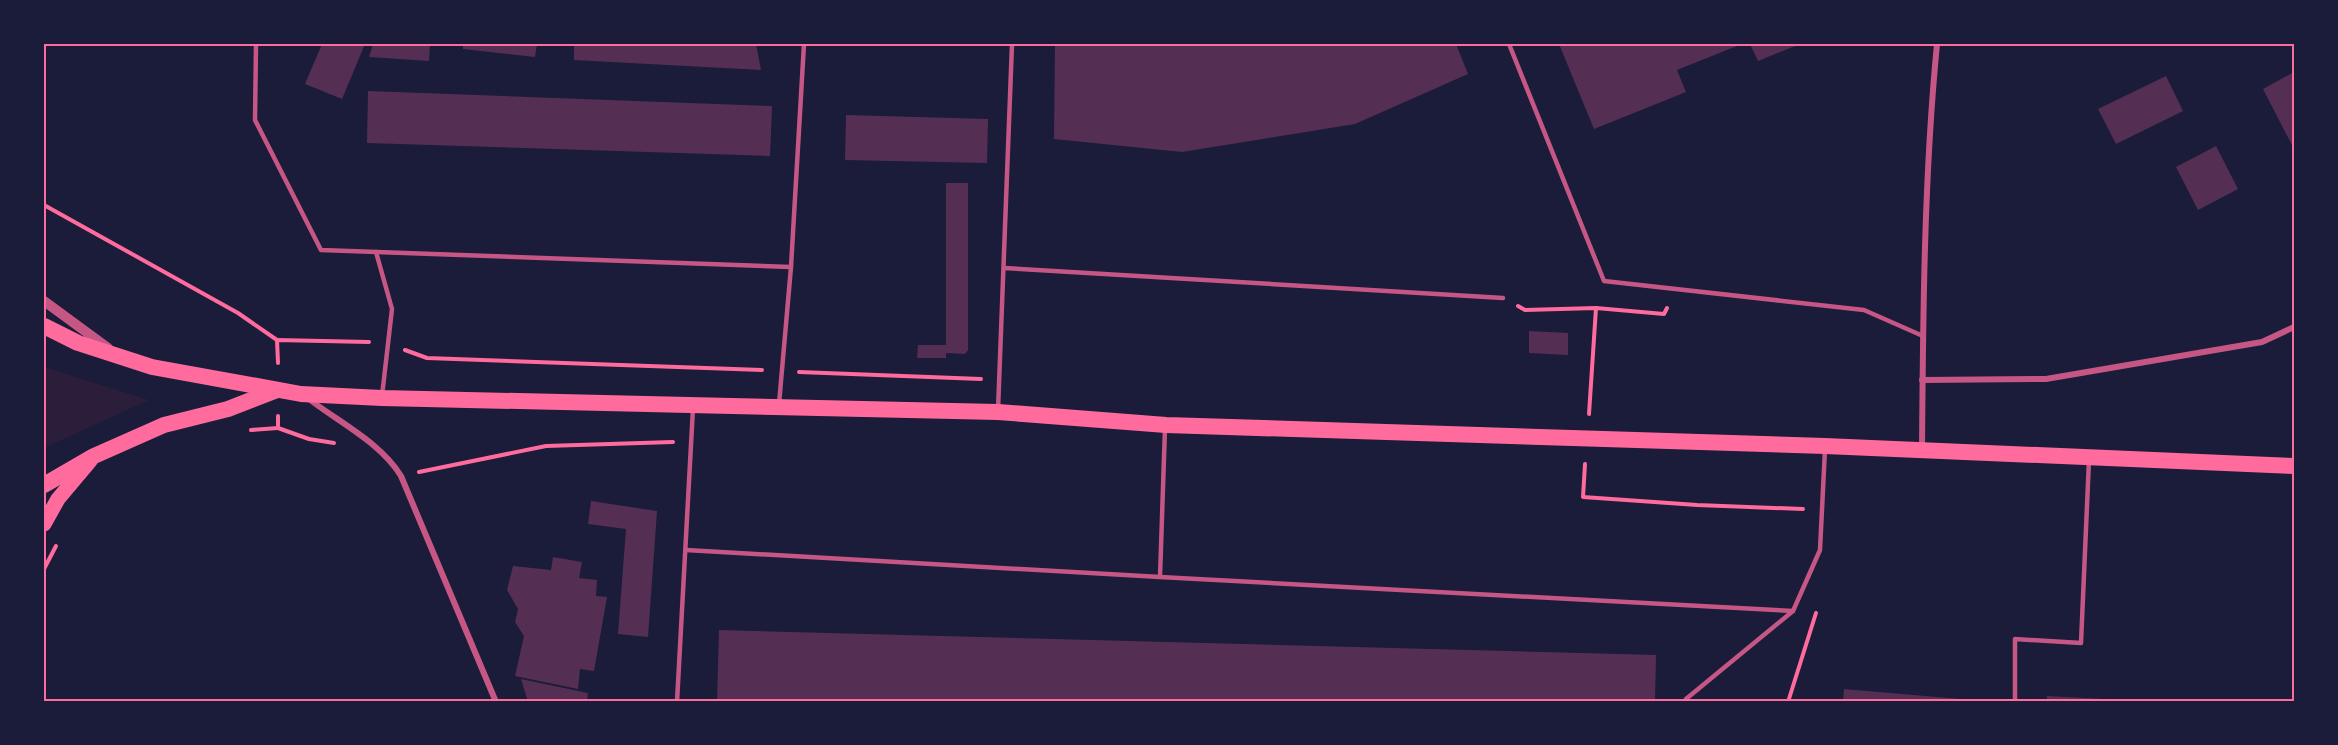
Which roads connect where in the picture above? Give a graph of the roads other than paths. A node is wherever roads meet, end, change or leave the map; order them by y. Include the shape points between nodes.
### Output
1 (256, 44) edge
2 (804, 44) edge
3 (1012, 44) edge
4 (1509, 44) edge
5 (1936, 44) edge
6 (376, 252) junction
7 (791, 267) junction
8 (1004, 268) junction
9 (1503, 298) dead end
10 (44, 301) edge
11 (44, 326) edge
12 (2295, 327) edge
13 (1923, 336) junction
14 (120, 357) junction
15 (1922, 380) junction
16 (278, 390) junction
17 (301, 394) junction
18 (382, 398) junction
19 (693, 405) junction
20 (778, 407) junction
21 (998, 412) junction
22 (1166, 425) junction
23 (1825, 446) junction
24 (1922, 450) junction
25 (94, 456) junction
26 (2089, 457) junction
27 (2295, 466) edge
28 (44, 485) edge
29 (44, 524) edge
30 (686, 550) junction
31 (1160, 577) junction
32 (1793, 611) junction
33 (496, 702) edge
34 (677, 702) edge
35 (1686, 702) edge
36 (2015, 702) edge

1 - 6 lane via 255,120 321,250
2 - 7 lane
3 - 8 lane
4 - 13 lane via 1604,281 1864,310
5 - 13 street
6 - 7 lane
6 - 18 lane via 392,309
7 - 20 lane
8 - 9 lane
8 - 21 lane
10 - 14 street
11 - 14 highway
12 - 15 street via 2262,342 2046,379
13 - 15 street
14 - 16 highway via 152,367
15 - 24 street
16 - 17 highway
16 - 25 highway via 228,409 164,425
17 - 18 highway
17 - 33 street via 393,463
18 - 19 highway
19 - 20 highway
19 - 30 lane
20 - 21 highway
21 - 22 highway
22 - 23 highway
22 - 31 lane
23 - 24 highway
23 - 32 lane via 1820,550
24 - 26 highway
25 - 28 highway
25 - 29 main road via 58,499
26 - 27 highway
26 - 36 lane via 2081,644 2015,639
30 - 31 lane
30 - 34 lane
31 - 32 lane
32 - 35 lane

